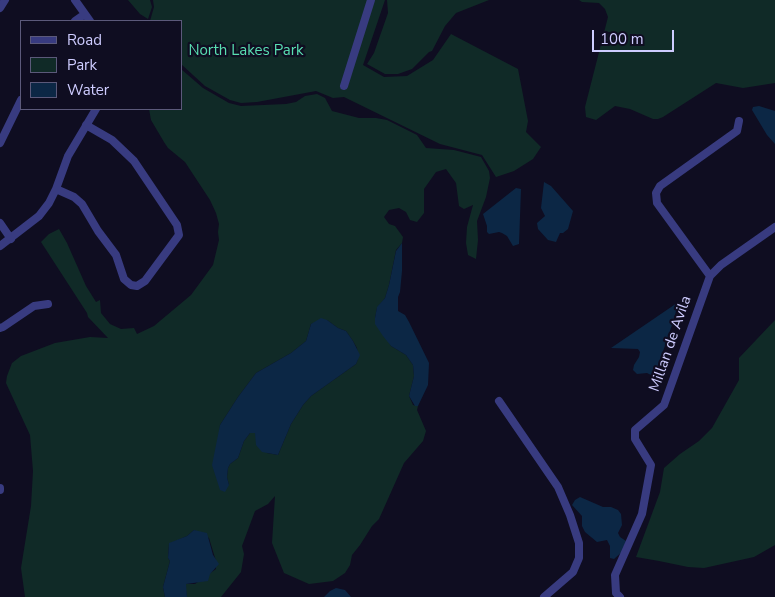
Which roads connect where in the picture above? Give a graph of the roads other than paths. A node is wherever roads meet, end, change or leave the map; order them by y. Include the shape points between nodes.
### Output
1 (5, 0) edge
2 (75, 0) edge
3 (371, 0) edge
4 (0, 8) edge
5 (85, 14) junction
6 (76, 20) edge
7 (89, 20) edge
8 (344, 86) dead end
9 (20, 102) edge
10 (95, 110) edge
11 (739, 121) dead end
12 (86, 125) junction
13 (0, 143) edge
14 (56, 189) junction
15 (0, 223) edge
16 (775, 227) edge
17 (11, 239) junction
18 (0, 246) edge
19 (710, 276) junction
20 (48, 304) dead end
21 (0, 328) edge
22 (499, 402) dead end
23 (544, 597) edge
24 (620, 597) edge

1 - 4 street
2 - 5 street
3 - 8 street
5 - 6 street
5 - 7 street
9 - 13 street
10 - 12 street
11 - 19 street via 737,131 660,186 656,193 658,203
12 - 14 street via 68,156
12 - 14 street via 112,140 134,162 177,225 179,235 145,281 137,286 131,285 124,279 116,255 82,204
14 - 17 street via 39,216
15 - 17 street
16 - 19 street, Millan de Avila
17 - 18 street
19 - 24 street, Millan de Avila via 664,405 635,430 635,439 651,465 642,514 614,575 616,592
20 - 21 street via 34,306
22 - 23 street via 558,487 579,543 579,558 573,572

